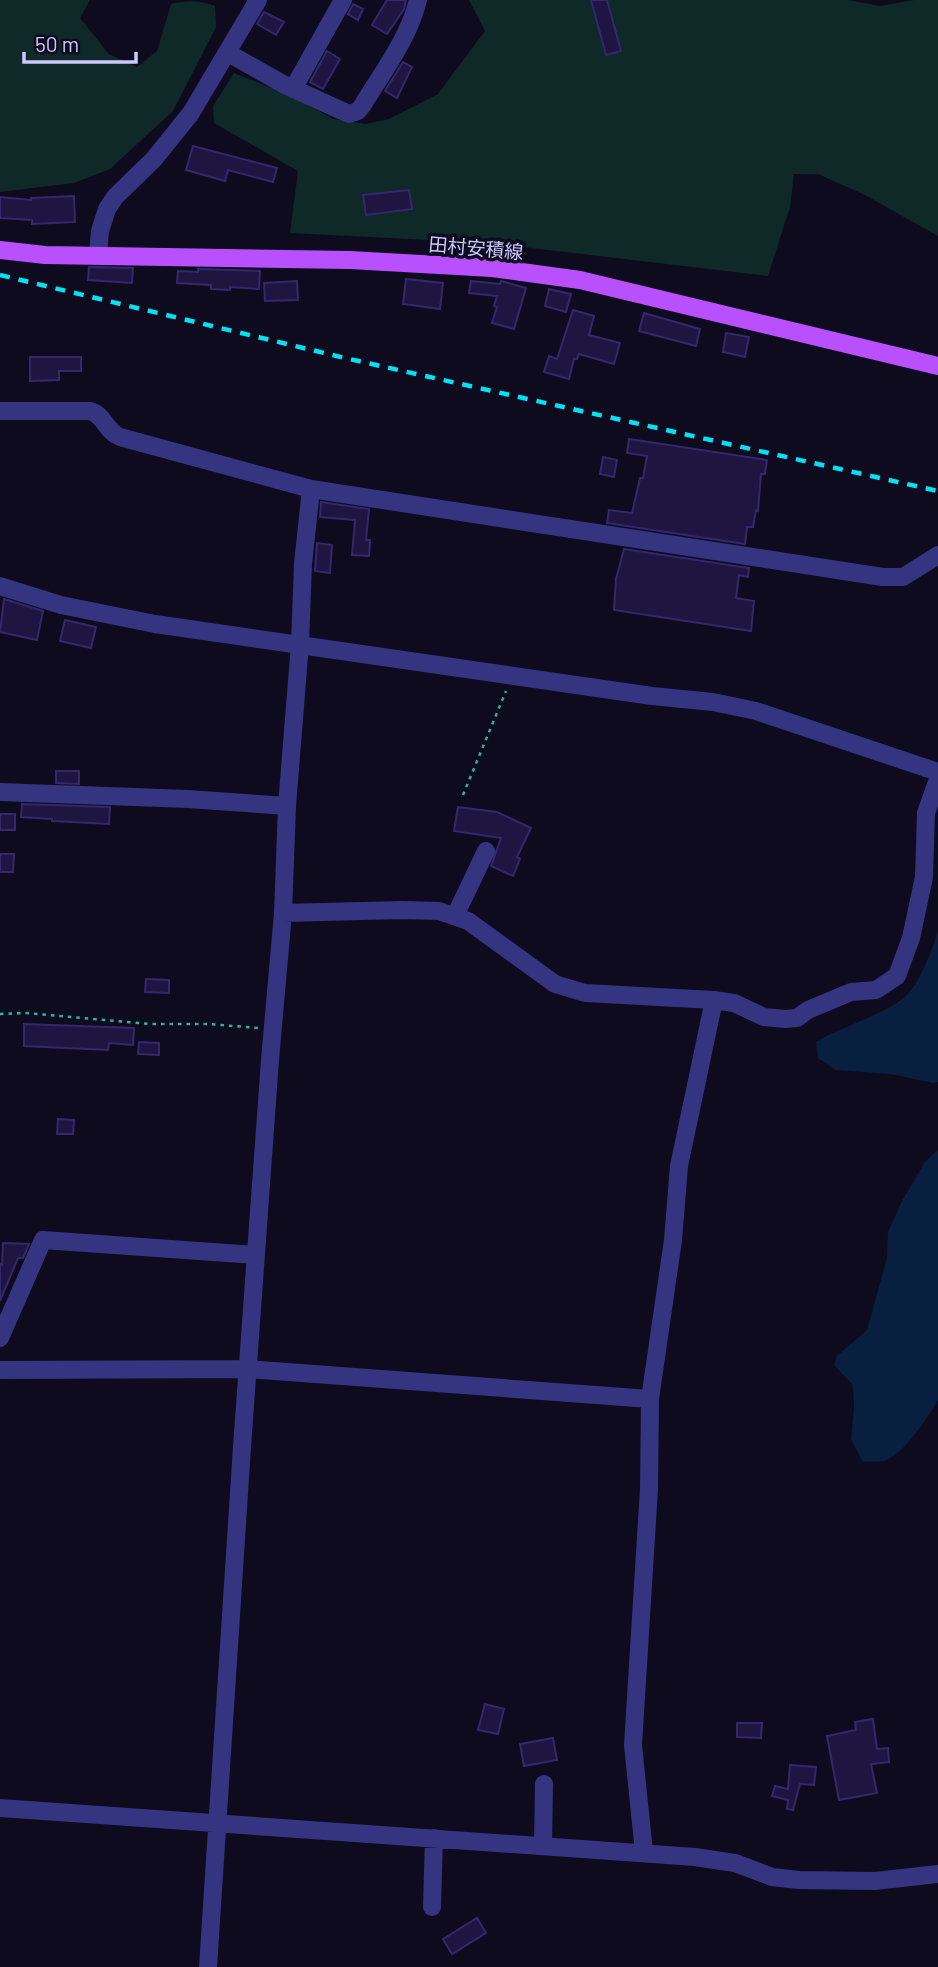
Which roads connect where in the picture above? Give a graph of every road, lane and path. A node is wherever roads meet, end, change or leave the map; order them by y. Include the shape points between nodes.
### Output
1 (258, 0) edge
2 (343, 0) edge
3 (418, 0) edge
4 (228, 53) junction
5 (293, 89) junction
6 (0, 250) edge
7 (98, 256) junction
8 (938, 366) edge
9 (0, 411) edge
10 (311, 489) junction
11 (938, 555) edge
12 (0, 586) edge
13 (300, 644) junction
14 (513, 676) junction
15 (938, 772) edge
16 (938, 779) edge
17 (0, 792) edge
18 (463, 795) dead end
19 (287, 806) junction
20 (486, 852) dead end
21 (283, 913) junction
22 (456, 916) junction
23 (714, 1000) junction
24 (0, 1014) edge
25 (273, 1029) junction
26 (256, 1255) junction
27 (0, 1338) edge
28 (0, 1370) edge
29 (248, 1370) junction
30 (650, 1399) junction
31 (544, 1784) dead end
32 (0, 1808) edge
33 (218, 1824) junction
34 (434, 1838) junction
35 (543, 1846) junction
36 (644, 1852) junction
37 (938, 1874) edge
38 (432, 1907) dead end
39 (208, 1967) edge

1 - 4 street
2 - 5 street
3 - 5 street via 407,32 358,111 342,112
4 - 5 street
4 - 7 street via 191,113 107,209
6 - 7 main road, 田村安積線
7 - 8 main road, 田村安積線 via 350,260 492,268 580,280
9 - 10 street via 87,410 97,413 108,431 120,437
10 - 11 street via 883,576 902,577
10 - 13 street
12 - 13 street via 61,605 155,624
13 - 14 street
13 - 19 street
14 - 15 street via 756,711
14 - 18 path
16 - 23 street via 926,813 924,877 911,938 897,976 876,990 851,992 797,1018 764,1017 734,1003
17 - 19 street
19 - 21 street
20 - 22 street
21 - 22 street via 402,910
21 - 25 street
22 - 23 street via 555,984 585,993
23 - 30 street via 678,1166 673,1240
24 - 25 path
25 - 26 street
26 - 27 street via 43,1240
26 - 29 street
28 - 29 street
29 - 30 street
29 - 33 street
30 - 36 street via 633,1745
31 - 35 street
32 - 33 street
33 - 34 street
33 - 39 street
34 - 35 street
34 - 38 street
35 - 36 street
36 - 37 street via 722,1860 772,1877 800,1880 875,1881

